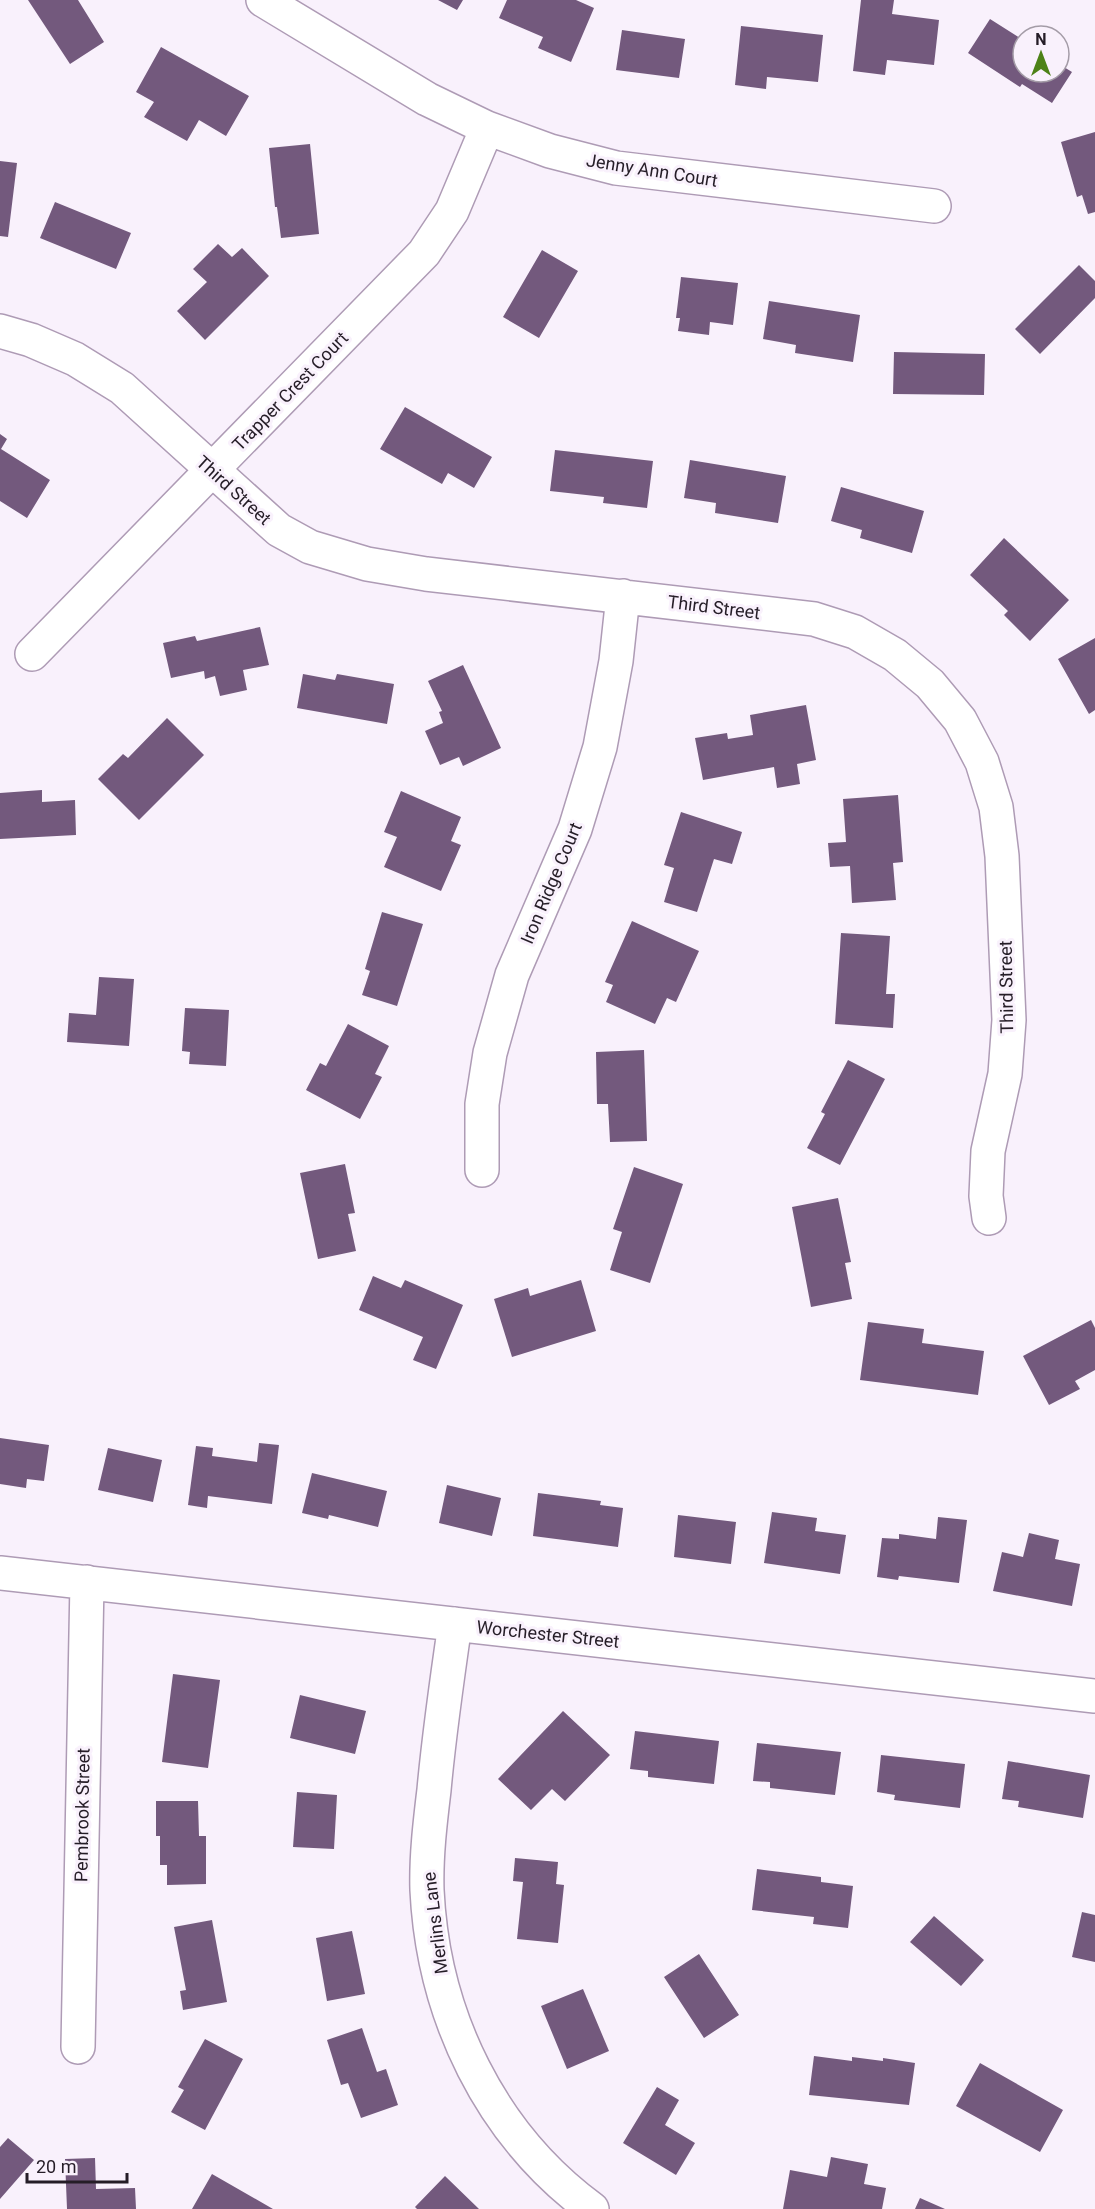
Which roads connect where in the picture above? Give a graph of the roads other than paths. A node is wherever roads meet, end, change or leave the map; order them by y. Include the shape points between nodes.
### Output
1 (263, 0) edge
2 (487, 128) junction
3 (934, 206) dead end
4 (0, 331) edge
5 (212, 470) junction
6 (623, 596) junction
7 (32, 654) dead end
8 (482, 1170) dead end
9 (989, 1218) dead end
10 (0, 1573) edge
11 (87, 1582) junction
12 (455, 1624) junction
13 (1095, 1696) edge
14 (78, 2047) dead end
15 (592, 2209) edge

1 - 2 street, Jenny Ann Court via 427,99
2 - 3 street, Jenny Ann Court via 550,151 616,168
2 - 5 street, Trapper Crest Court via 452,211 424,253
4 - 5 street, Third Street via 75,359 122,388
5 - 6 street, Third Street via 279,530 310,547 367,564 414,572
5 - 7 street, Trapper Crest Court
6 - 8 street, Iron Ridge Court via 600,747 575,830 512,975 490,1053 482,1104
6 - 9 street, Third Street via 814,619 855,632 895,655 930,684 960,720 982,762 996,807 1002,856 1009,1020 1005,1074 988,1151
10 - 11 street, Worchester Street
11 - 12 street, Worchester Street
11 - 14 street, Pembrook Street
12 - 13 street, Worchester Street
12 - 15 street, Merlins Lane via 429,1838 427,1890 434,1951 461,2044 484,2092 531,2155

